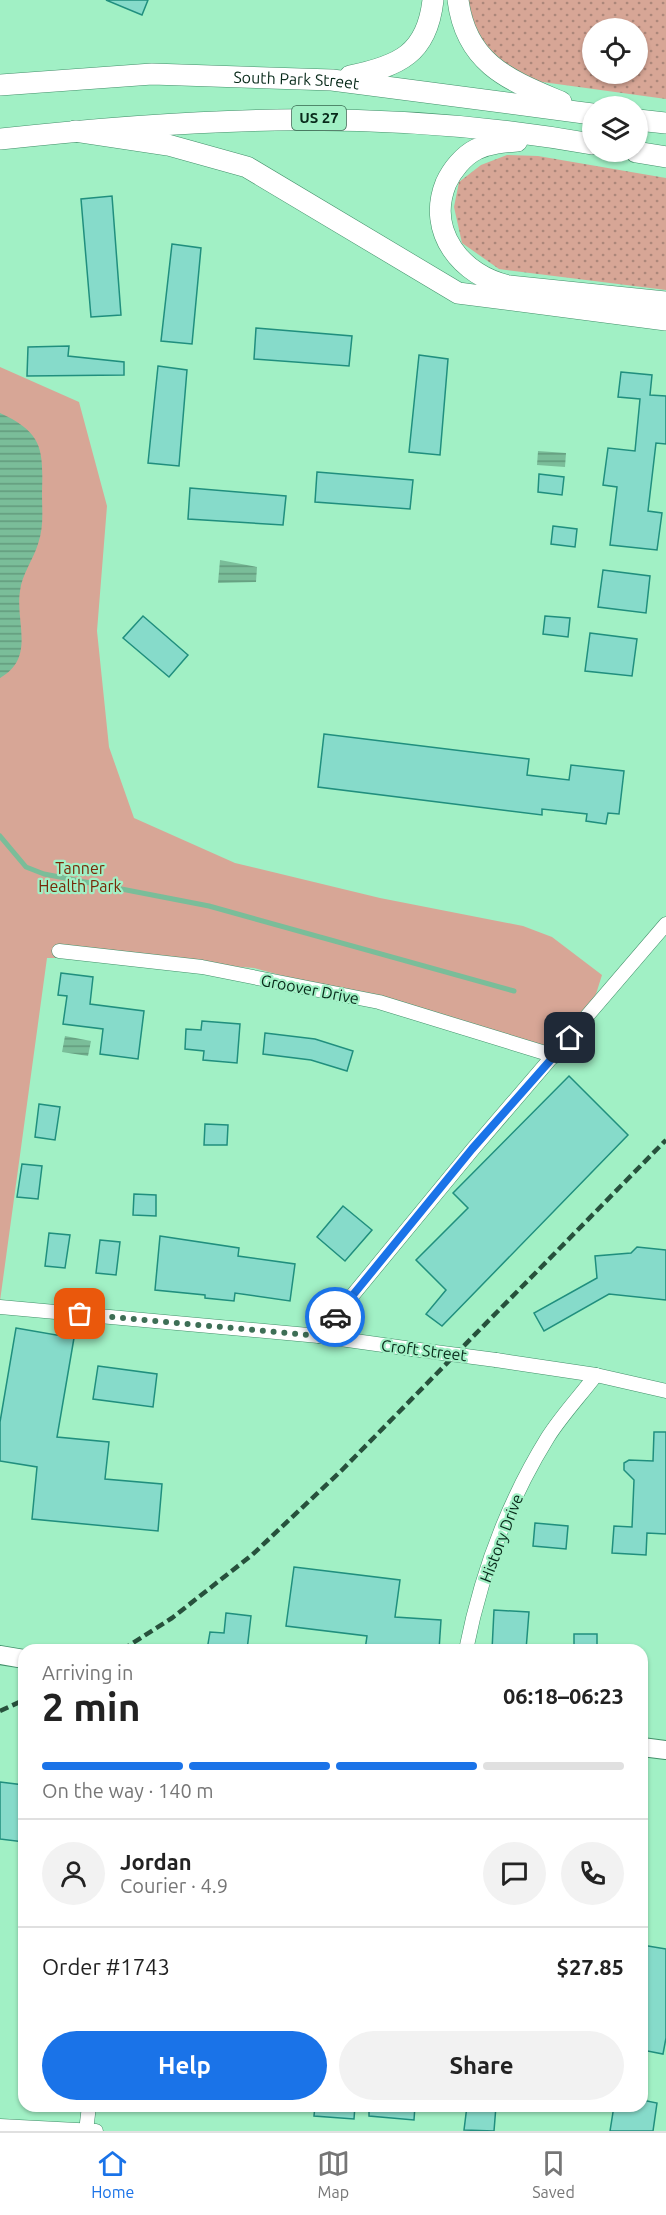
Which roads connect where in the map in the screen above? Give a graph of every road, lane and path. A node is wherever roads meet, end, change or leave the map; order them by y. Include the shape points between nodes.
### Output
1 (434, 0) edge
2 (458, 0) edge
3 (332, 80) junction
4 (0, 85) edge
5 (582, 110) edge
6 (582, 112) edge
7 (648, 121) edge
8 (666, 123) edge
9 (75, 131) junction
10 (0, 139) edge
11 (563, 139) junction
12 (582, 142) edge
13 (648, 154) edge
14 (666, 157) edge
15 (666, 302) edge
16 (666, 320) edge
17 (666, 924) edge
18 (59, 951) dead end
19 (555, 1056) junction
20 (0, 1307) edge
21 (319, 1336) junction
22 (596, 1375) junction
23 (666, 1391) edge
24 (468, 1644) edge
25 (0, 1655) edge
26 (18, 1658) edge
27 (648, 1748) edge
28 (666, 1750) edge
29 (88, 2112) edge
30 (0, 2126) edge
31 (86, 2131) edge
32 (96, 2131) edge

1 - 3 main road via 427,32 403,60 379,70
2 - 5 main road via 471,40 498,72 508,80
3 - 4 main road, South Park Street / US 27 via 152,74
3 - 6 main road, South Park Street / US 27
7 - 8 main road
9 - 10 main road, US 27
9 - 11 main road, US 27 via 225,119 318,118 422,122
9 - 16 main road via 168,145 247,167 458,293
11 - 12 main road, US 27
11 - 15 main road via 492,143 462,160 450,173 440,213 441,226 453,253 472,271 495,283
13 - 14 main road
17 - 19 street
18 - 19 street, Groover Drive via 202,967 380,1002
19 - 21 street via 472,1149
20 - 21 street, Croft Street
21 - 22 street, Croft Street, bridge
22 - 23 street, Croft Street
22 - 24 street, History Drive via 549,1435 512,1502 489,1560
25 - 26 street
27 - 28 street
29 - 31 street
30 - 31 street
31 - 32 street

